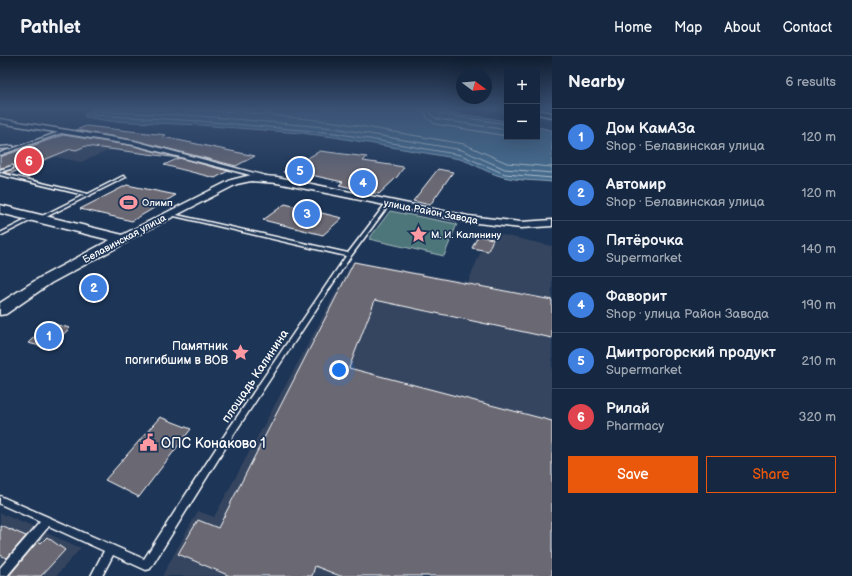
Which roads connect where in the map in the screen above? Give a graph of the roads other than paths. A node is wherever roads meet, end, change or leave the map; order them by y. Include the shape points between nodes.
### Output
1 (62, 132) edge
2 (72, 132) edge
3 (23, 146) junction
4 (0, 148) edge
5 (0, 154) edge
6 (12, 167) dead end
7 (0, 171) edge
8 (0, 174) edge
9 (124, 177) dead end
10 (277, 180) junction
11 (88, 195) junction
12 (388, 203) junction
13 (0, 209) edge
14 (170, 214) junction
15 (37, 218) junction
16 (552, 223) edge
17 (0, 235) edge
18 (122, 239) junction
19 (349, 255) junction
20 (0, 310) edge
21 (0, 500) edge
22 (47, 521) junction
23 (111, 549) junction
24 (0, 576) edge
25 (96, 576) edge

1 - 3 lane
2 - 10 street, улица Район Завода via 172,152
3 - 4 lane
3 - 5 lane
6 - 7 lane
8 - 11 lane
9 - 11 lane
10 - 12 street, улица Район Завода
10 - 14 street, Белавинская улица via 251,178 234,182
11 - 15 lane
12 - 16 street, улица Район Завода via 468,220 521,225
12 - 19 lane, площадь Калинина
13 - 15 main road
14 - 18 street, Белавинская улица
14 - 19 lane
15 - 17 lane
15 - 18 main road
18 - 20 main road, Белавинская улица via 46,280
19 - 23 lane, площадь Калинина via 146,565
21 - 22 lane
22 - 23 lane
22 - 24 lane
23 - 25 lane

